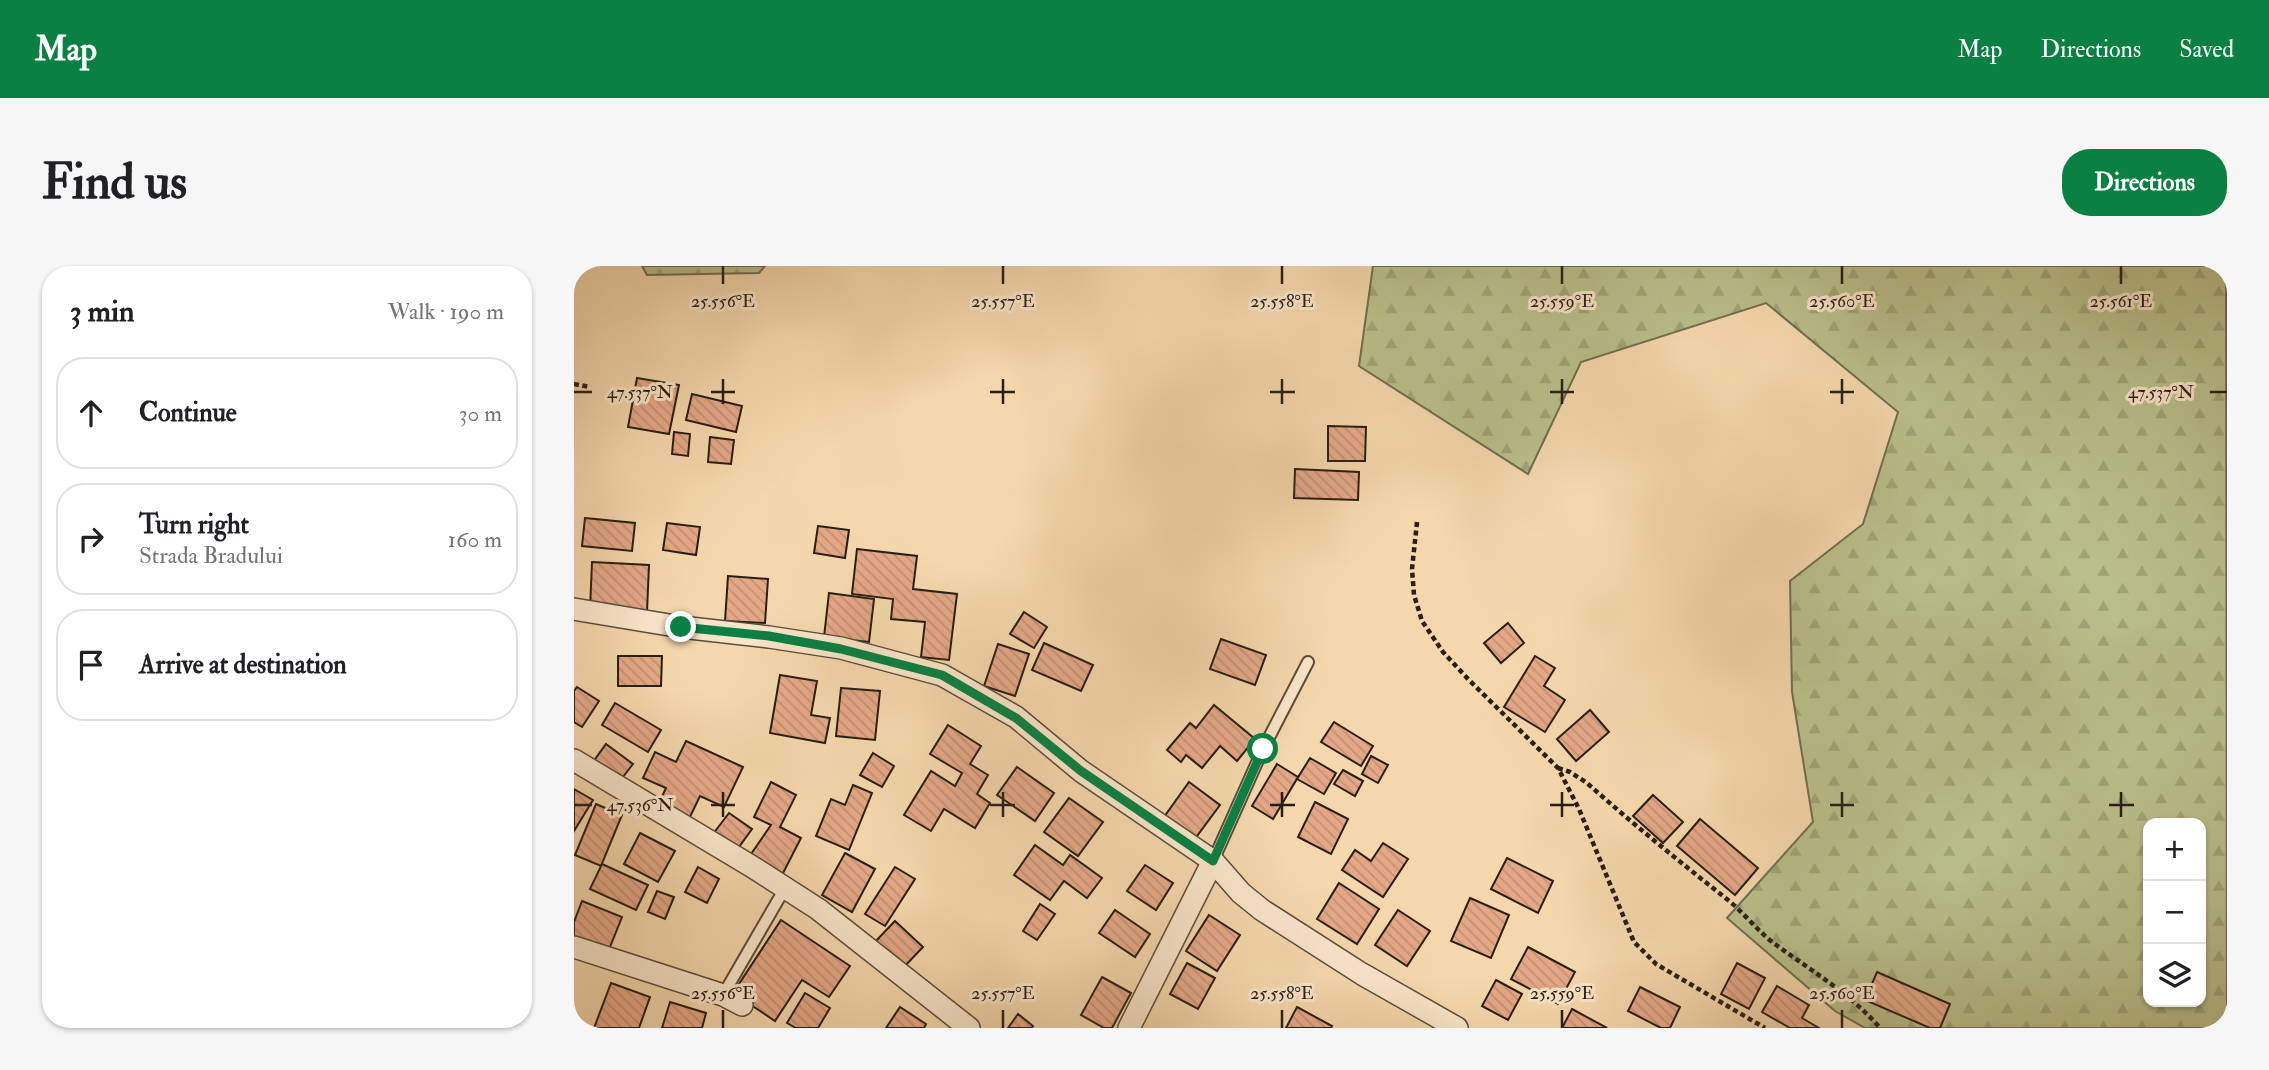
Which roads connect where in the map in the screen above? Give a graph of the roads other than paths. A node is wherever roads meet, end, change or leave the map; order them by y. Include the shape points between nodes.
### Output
1 (574, 609) edge
2 (1308, 662) dead end
3 (574, 760) edge
4 (1213, 861) junction
5 (785, 888) junction
6 (574, 947) edge
7 (733, 1000) joint
8 (969, 1028) edge
9 (1129, 1028) edge
10 (1457, 1028) edge

1 - 4 street via 769,636 942,675 1016,718 1081,771
2 - 4 lane
3 - 5 street
4 - 9 street
4 - 10 street via 1262,910
5 - 7 lane
5 - 8 street
6 - 7 street

